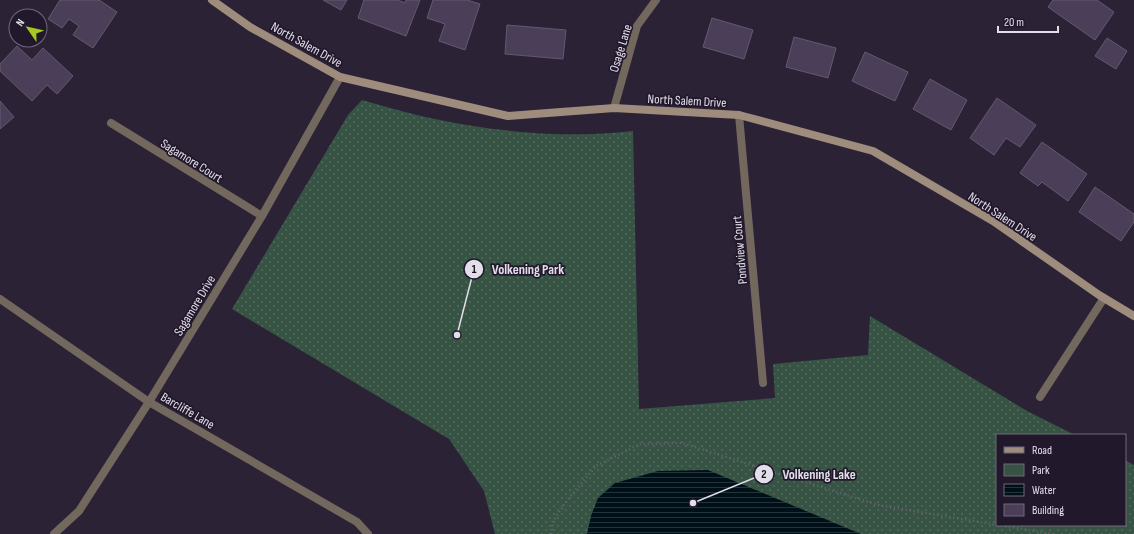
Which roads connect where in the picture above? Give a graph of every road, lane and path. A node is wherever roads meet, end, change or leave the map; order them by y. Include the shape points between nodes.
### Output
1 (212, 0) edge
2 (656, 0) edge
3 (340, 77) junction
4 (614, 108) junction
5 (739, 115) junction
6 (111, 123) dead end
7 (262, 216) junction
8 (1104, 298) junction
9 (0, 299) edge
10 (1134, 316) edge
11 (763, 383) dead end
12 (1040, 397) dead end
13 (149, 402) junction
14 (996, 525) edge
15 (1003, 526) edge
16 (54, 534) edge
17 (368, 534) edge
18 (551, 534) edge
19 (1053, 534) edge

1 - 3 street, North Salem Drive via 250,27
2 - 4 street, Osage Lane via 638,26
3 - 4 street, North Salem Drive via 508,116
3 - 7 street, Sagamore Drive
4 - 5 street, North Salem Drive
5 - 8 street, North Salem Drive via 873,151 993,221
5 - 11 street, Pondview Court
6 - 7 street, Sagamore Court
7 - 13 street, Sagamore Drive
8 - 10 street, North Salem Drive
8 - 12 street
9 - 13 street, Barcliffe Lane
13 - 16 street, Sagamore Drive via 79,511
13 - 17 street, Barcliffe Lane via 357,522
14 - 18 path via 878,505 682,443 640,444 596,466 553,521
15 - 19 path

